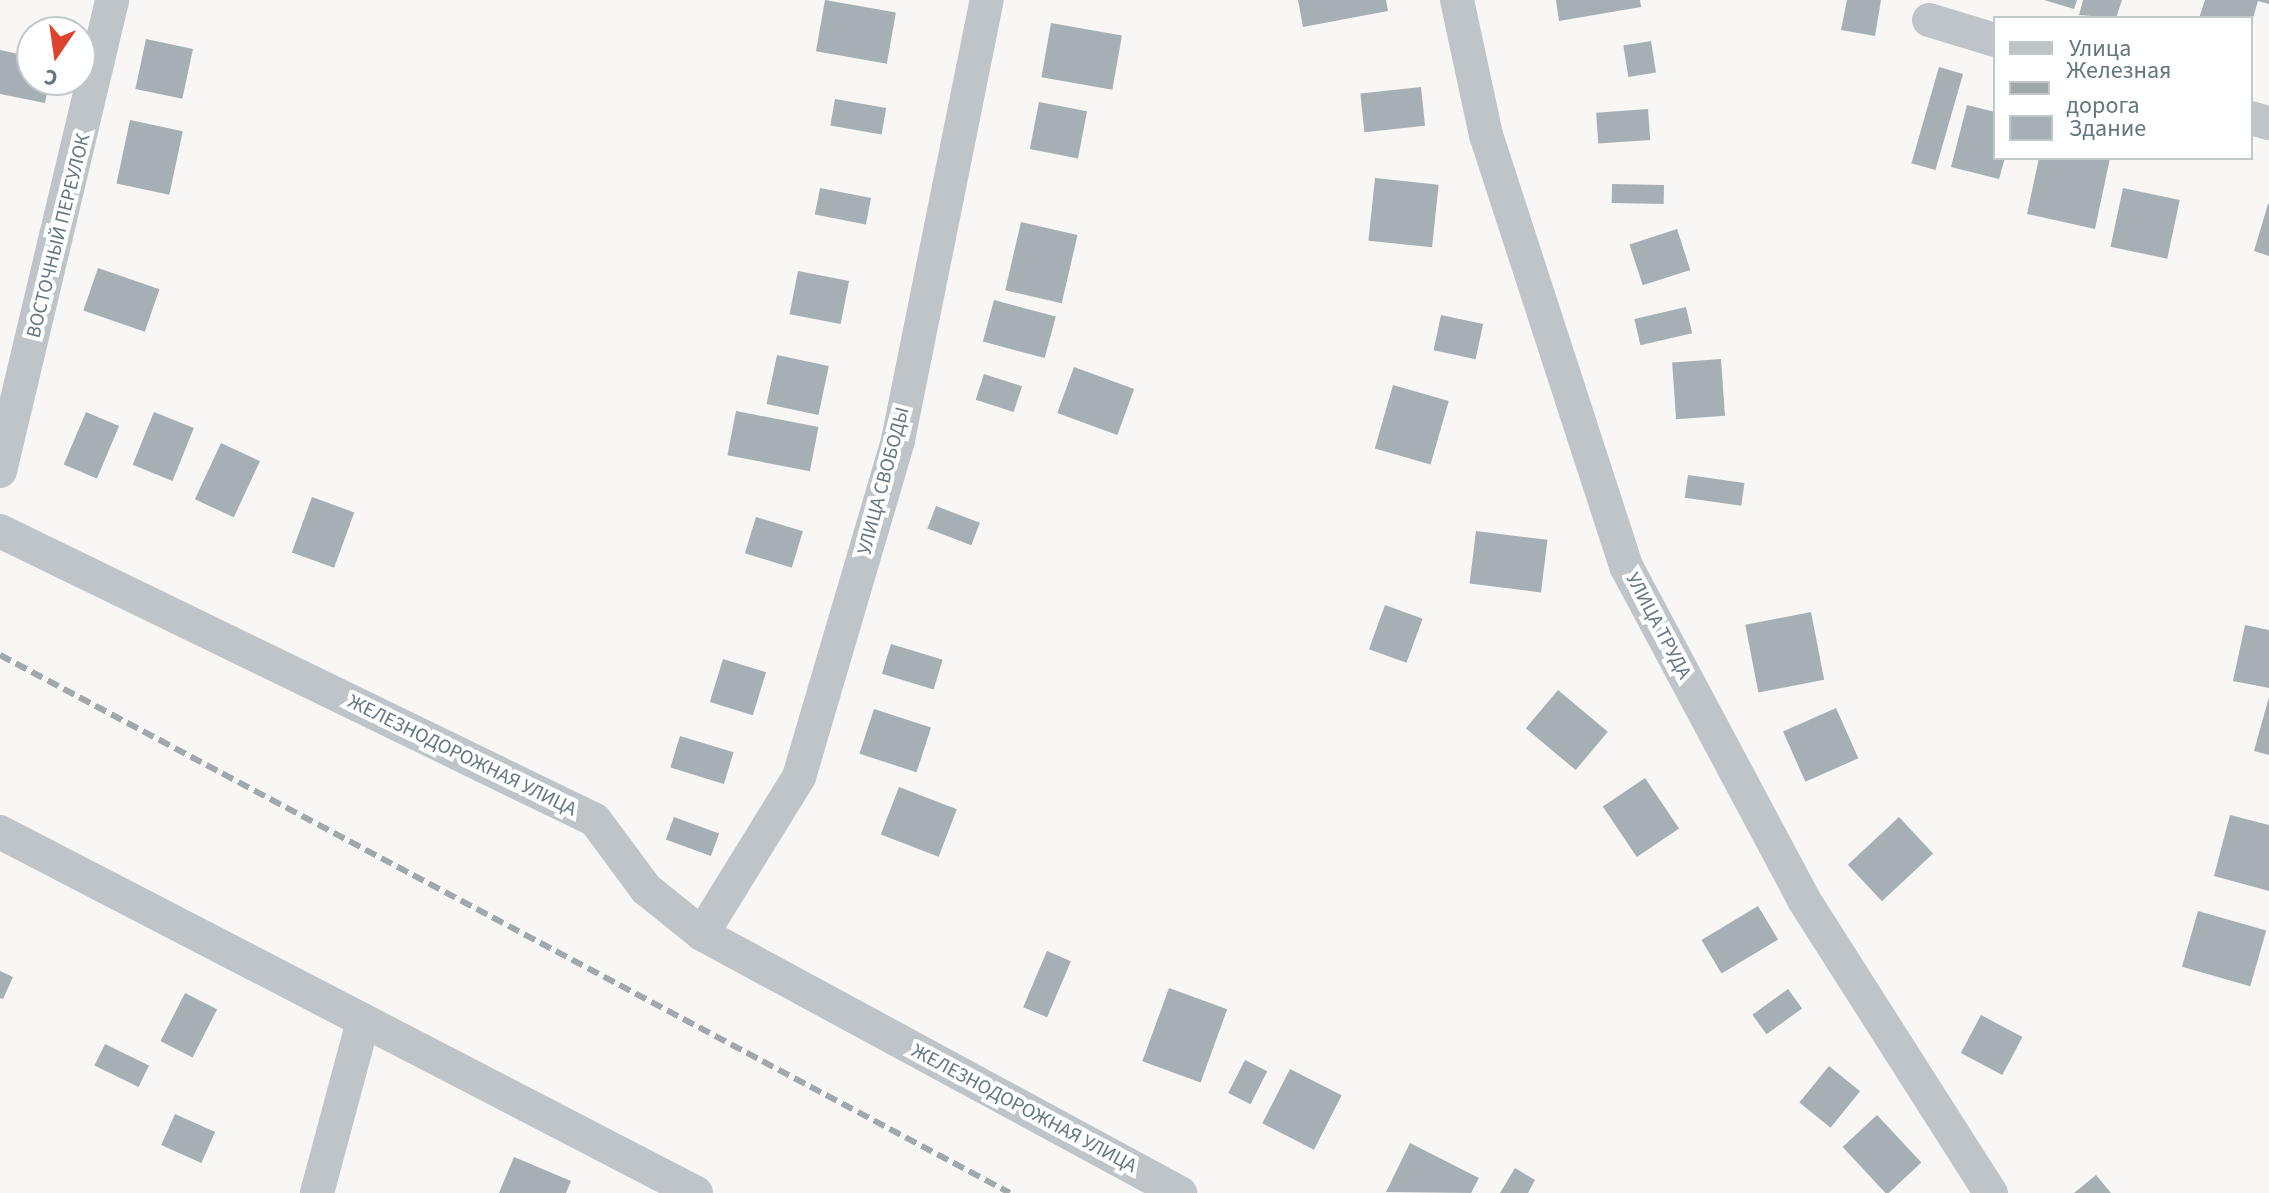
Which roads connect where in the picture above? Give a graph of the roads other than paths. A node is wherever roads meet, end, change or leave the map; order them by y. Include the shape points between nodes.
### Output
1 (112, 0) edge
2 (987, 0) edge
3 (1457, 0) edge
4 (1929, 20) dead end
5 (1993, 39) edge
6 (0, 471) edge
7 (0, 531) edge
8 (0, 832) edge
9 (702, 934) junction
10 (363, 1021) junction
11 (317, 1193) edge
12 (696, 1193) edge
13 (1180, 1193) edge
14 (1991, 1193) edge

1 - 6 street, ВОСТОЧНЫЙ ПЕРЕУЛОК
2 - 9 street, УЛИЦА СВОБОДЫ via 898,440 799,777
3 - 14 street, УЛИЦА ТРУДА via 1486,135 1627,568 1804,900
4 - 5 street
7 - 9 street, ЖЕЛЕЗНОДОРОЖНАЯ УЛИЦА via 595,820 646,889
8 - 10 street
9 - 13 street, ЖЕЛЕЗНОДОРОЖНАЯ УЛИЦА
10 - 11 street
10 - 12 street

